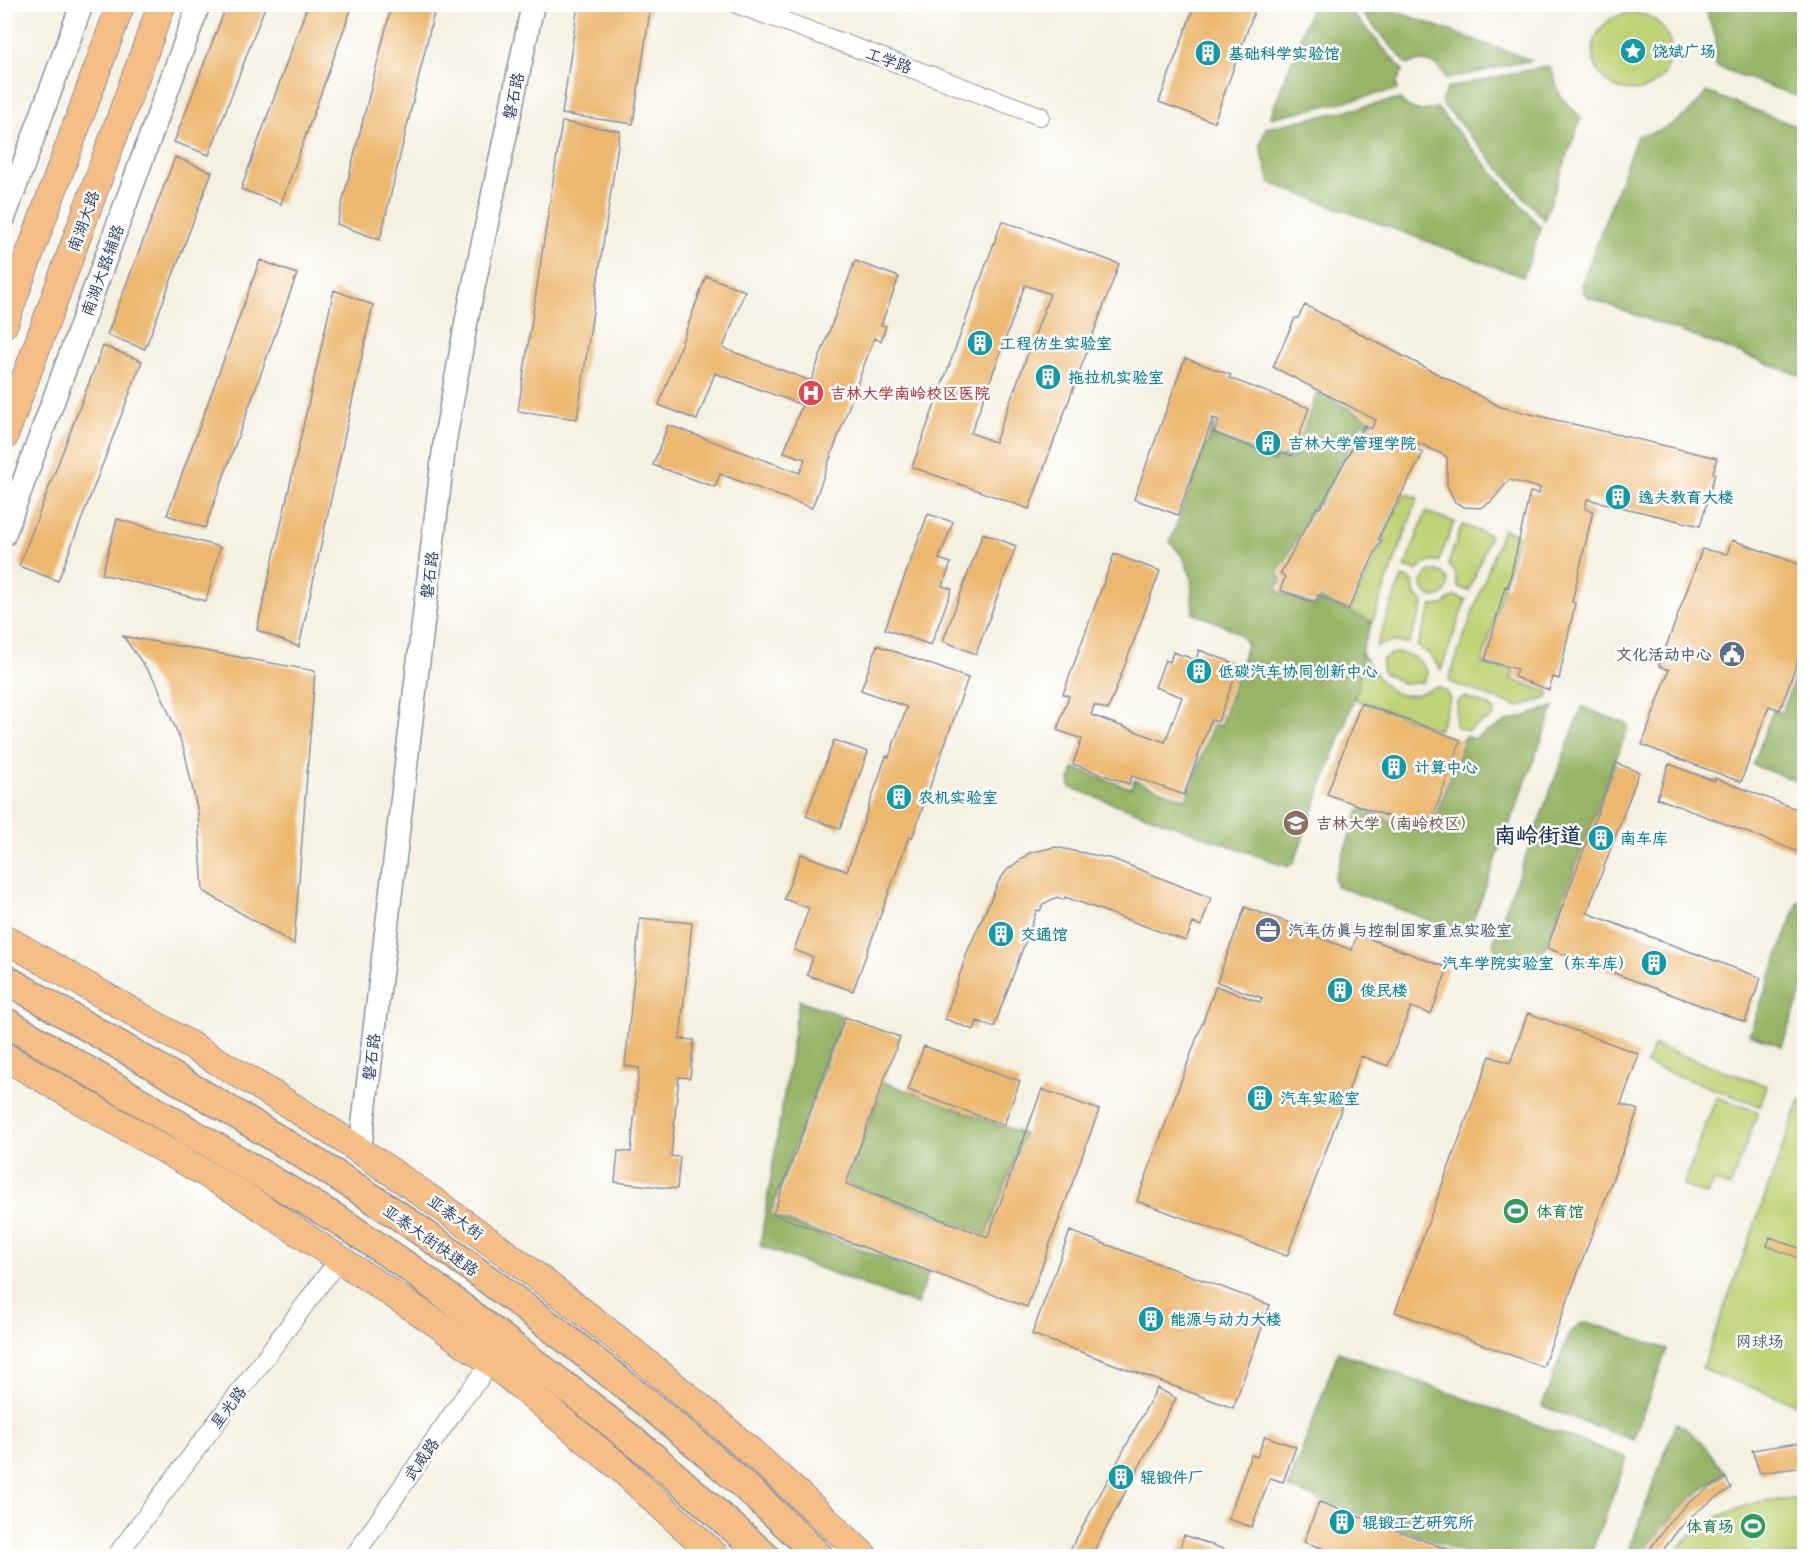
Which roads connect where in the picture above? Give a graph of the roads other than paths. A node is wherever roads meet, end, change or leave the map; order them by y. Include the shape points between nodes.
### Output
1 (82, 4) edge
2 (121, 4) edge
3 (162, 4) edge
4 (199, 4) edge
5 (533, 4) edge
6 (737, 4) edge
7 (1040, 116) dead end
8 (4, 218) edge
9 (4, 324) edge
10 (4, 436) edge
11 (4, 535) edge
12 (5, 938) edge
13 (4, 978) edge
14 (4, 1021) edge
15 (4, 1056) edge
16 (360, 1150) junction
17 (340, 1257) junction
18 (492, 1363) junction
19 (116, 1557) edge
20 (354, 1557) edge
21 (716, 1557) edge
22 (765, 1557) edge
23 (819, 1557) edge
24 (864, 1557) edge

1 - 8 street
2 - 9 main road
3 - 10 main road, 南湖大路
4 - 11 street, 南湖大路辅路
5 - 16 street, 磐石路 via 445,440
6 - 7 street, 工学路
12 - 16 main road, 亚泰大街
13 - 23 highway, 亚泰大街快速路 via 356,1187 430,1237 671,1423
14 - 22 highway via 320,1209 411,1269 609,1421
15 - 17 main road via 244,1196
16 - 24 main road, 亚泰大街 via 577,1305 737,1440
17 - 18 main road
17 - 19 street, 星光路
18 - 20 street, 武威路
18 - 21 main road via 618,1466

